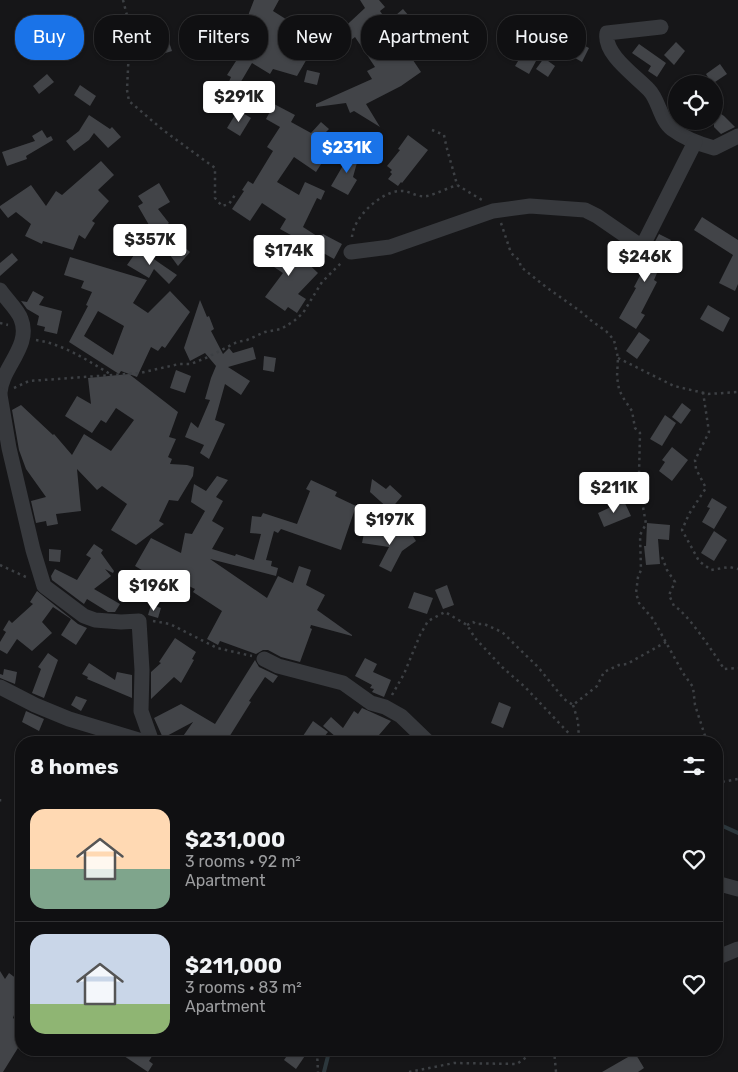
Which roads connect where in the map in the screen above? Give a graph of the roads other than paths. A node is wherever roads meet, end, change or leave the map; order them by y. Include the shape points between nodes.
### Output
1 (661, 27) dead end
2 (738, 136) edge
3 (695, 142) junction
4 (351, 252) dead end
5 (0, 290) edge
6 (2, 393) edge
7 (264, 659) road end
8 (0, 687) edge
9 (125, 736) edge
10 (150, 736) edge
11 (422, 736) edge
12 (723, 885) edge
13 (738, 889) edge
14 (738, 949) edge
15 (723, 955) edge

1 - 3 street via 607,34 606,40 614,55 652,93 670,128
2 - 3 street via 714,148
3 - 4 street via 642,247 585,210 530,206 493,211 390,247
5 - 6 street via 21,318 22,338
6 - 10 street via 12,458 44,586 84,616 95,620 139,621 141,711
7 - 11 street via 278,666 343,683 371,703 401,716
8 - 9 street via 69,719
12 - 13 street
14 - 15 street

